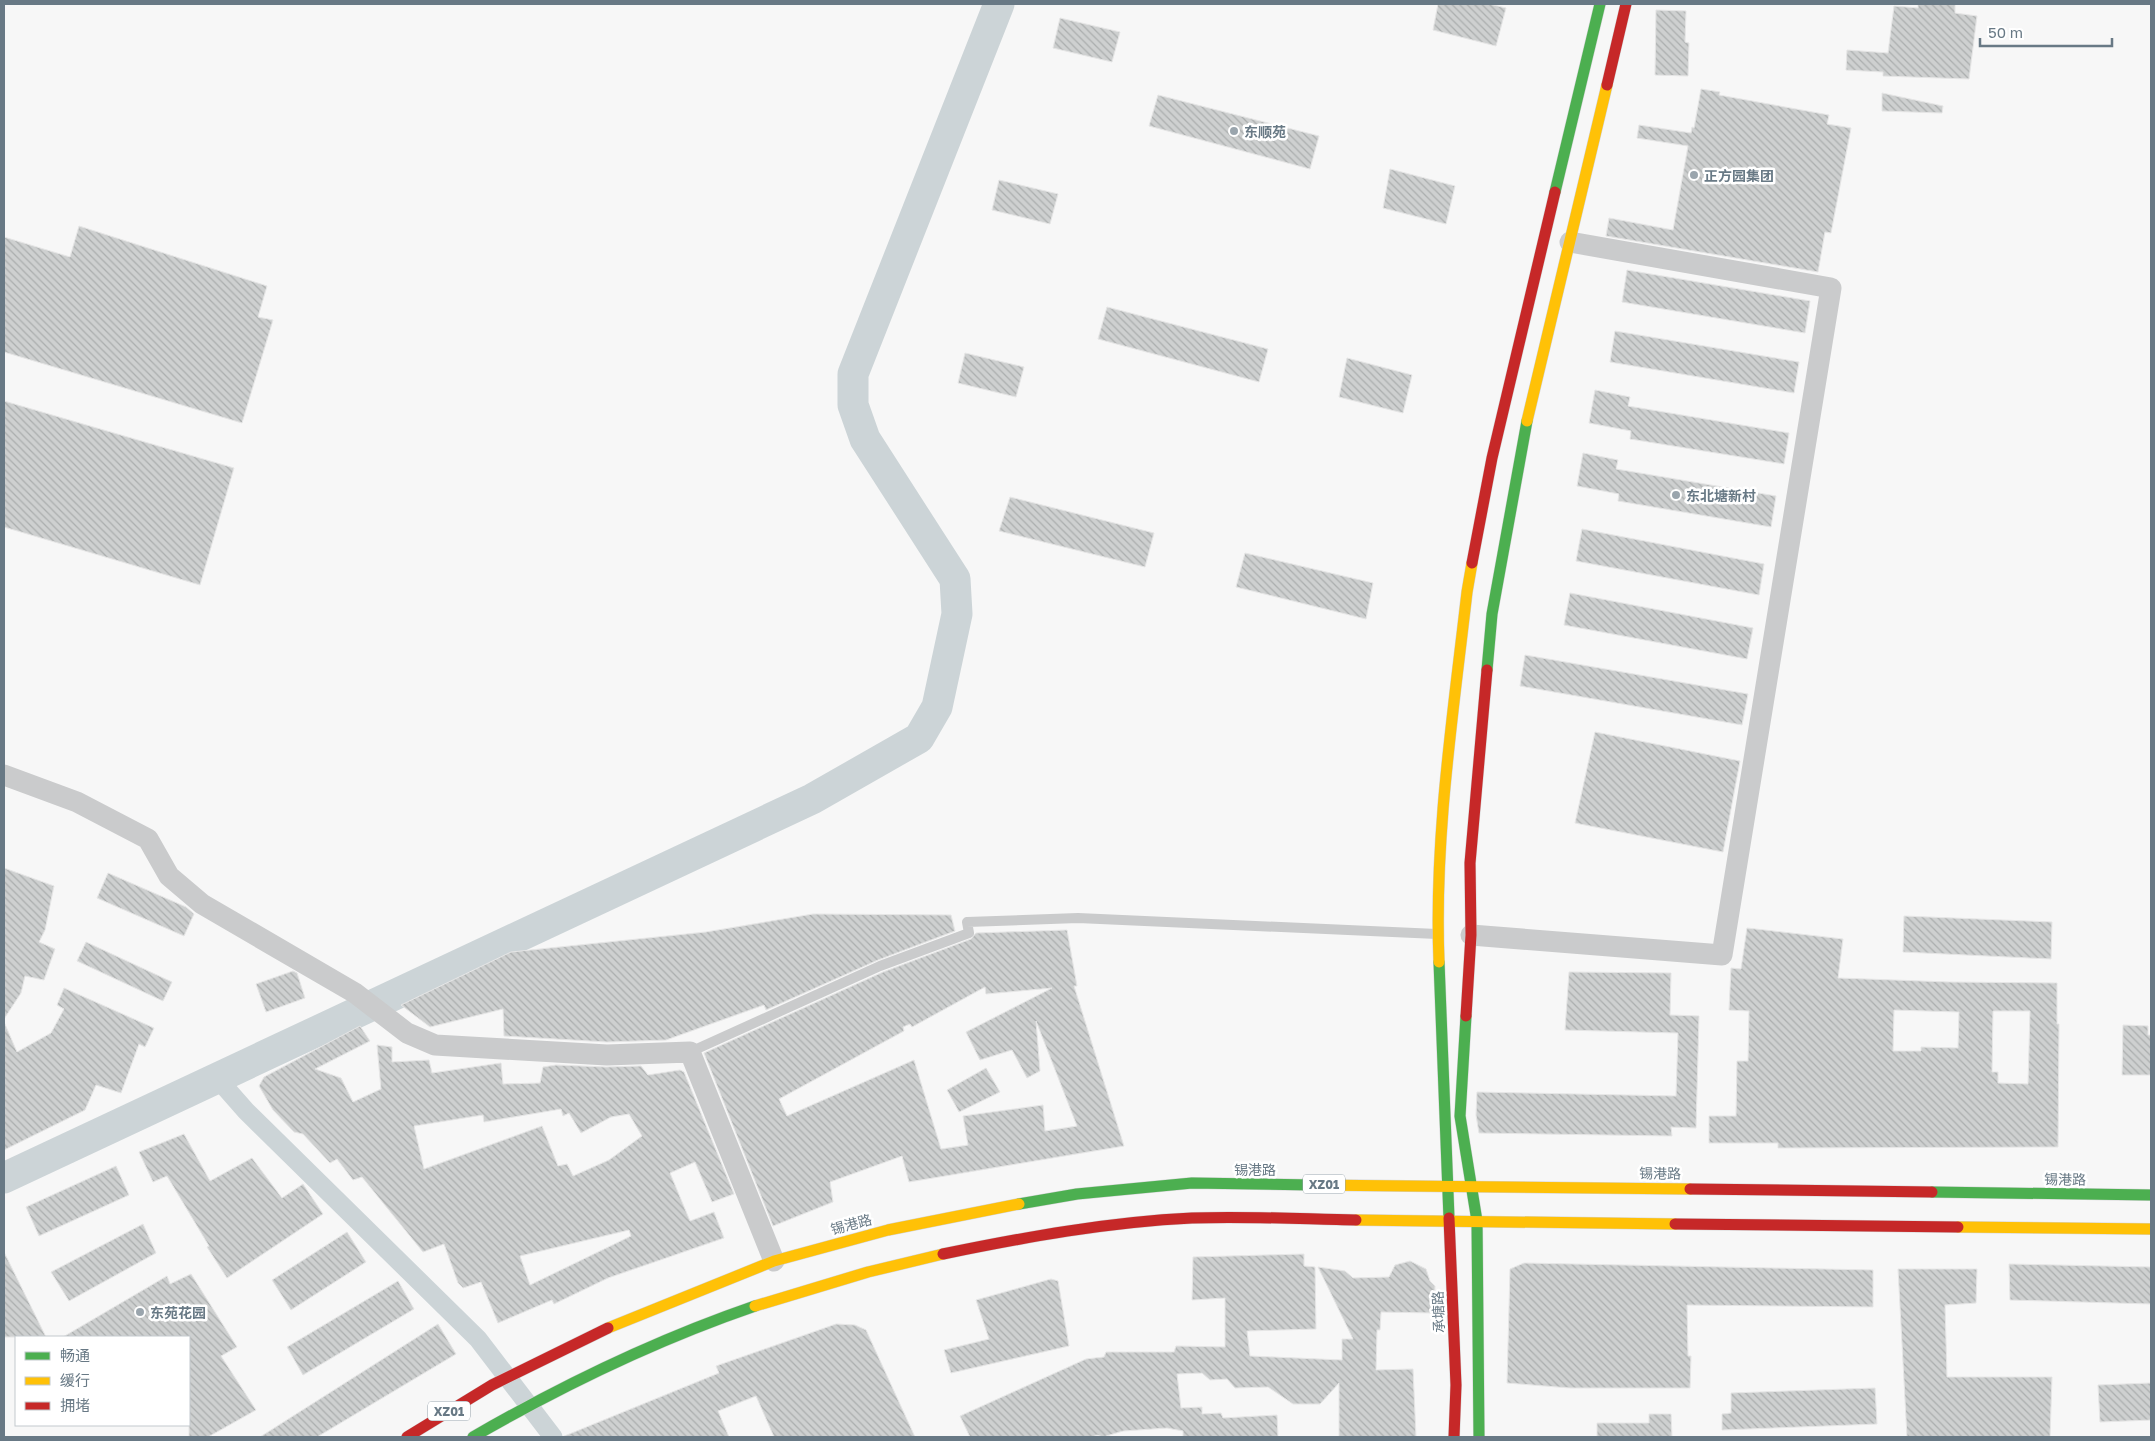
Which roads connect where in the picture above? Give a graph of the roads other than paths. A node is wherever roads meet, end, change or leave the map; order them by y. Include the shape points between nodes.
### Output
1 (1600, 4) edge
2 (1626, 4) edge
3 (1570, 242) junction
4 (4, 775) edge
5 (1437, 934) junction
6 (1471, 935) junction
7 (690, 1052) junction
8 (1447, 1186) junction
9 (1473, 1186) junction
10 (2151, 1195) edge
11 (1449, 1220) junction
12 (1477, 1221) junction
13 (2151, 1229) edge
14 (774, 1261) junction
15 (407, 1437) edge
16 (473, 1437) edge
17 (1454, 1437) edge
18 (1479, 1437) edge

1 - 5 main road, 承塘路 via 1492,458 1467,592 1444,790
2 - 3 main road
3 - 6 main road via 1528,411 1492,614 1470,863
3 - 6 street via 1831,288 1722,955
4 - 7 street via 77,802 148,839 169,876 202,904 355,993 407,1033 435,1045 607,1055
5 - 7 lane via 1078,918 967,922 969,933 880,966
5 - 8 main road, 承塘路
6 - 9 main road via 1460,1116
7 - 14 street
8 - 9 main road, 锡港路 / XZ01
8 - 11 main road, 承塘路
8 - 14 main road, 锡港路 / XZ01 via 1192,1183 1077,1194 888,1230
9 - 10 main road, 锡港路 / XZ01
9 - 12 main road
11 - 12 main road, XZ01
11 - 16 main road, XZ01 via 1194,1218 1082,1228 888,1265 781,1297 679,1335 608,1365
11 - 17 main road, 承塘路 via 1456,1386
12 - 13 main road, XZ01
12 - 18 main road
14 - 15 main road, 锡港路 / XZ01 via 593,1334 492,1386

